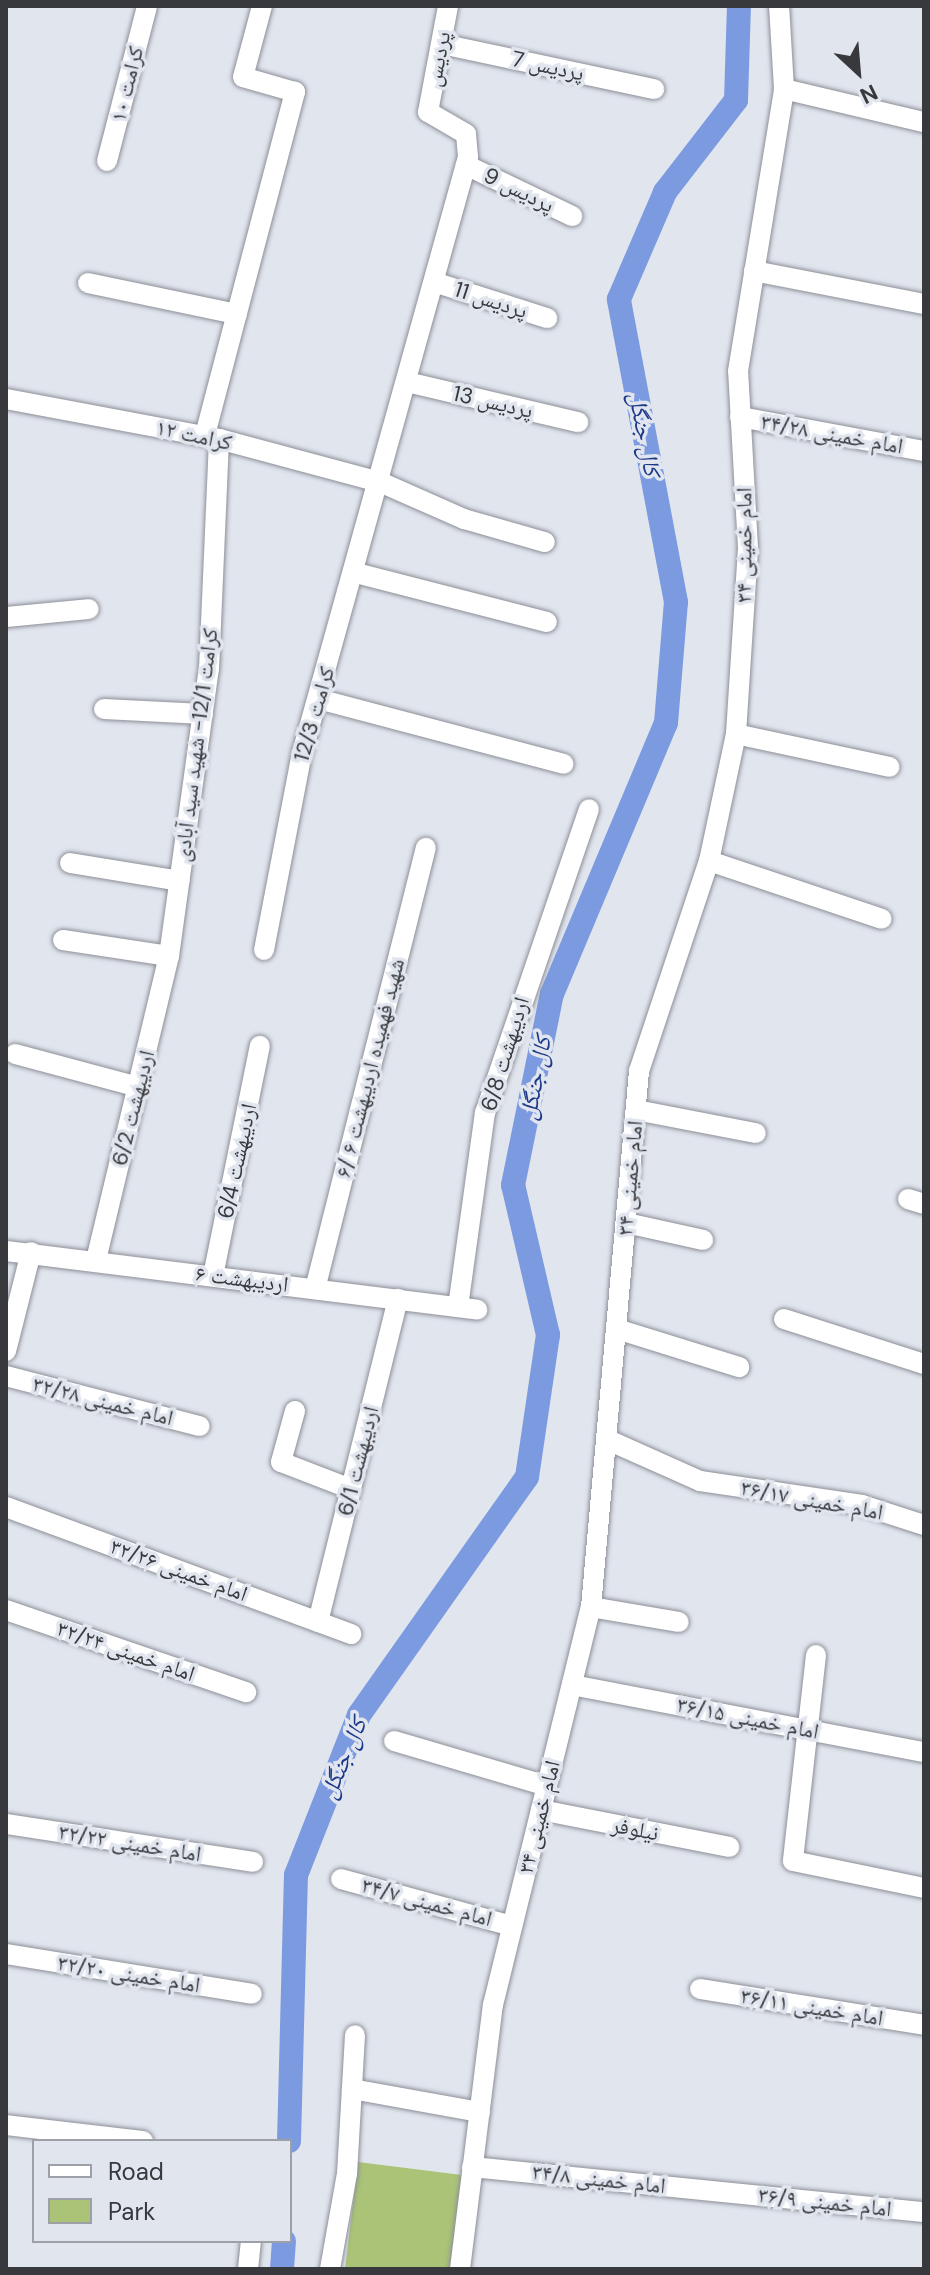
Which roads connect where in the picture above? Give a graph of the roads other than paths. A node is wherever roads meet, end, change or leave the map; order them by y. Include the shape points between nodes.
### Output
1 (147, 6) edge
2 (262, 6) edge
3 (448, 6) edge
4 (779, 6) edge
5 (442, 44) junction
6 (654, 89) dead end
7 (784, 89) junction
8 (924, 122) edge
9 (107, 161) dead end
10 (466, 165) junction
11 (572, 216) dead end
12 (754, 271) junction
13 (434, 282) junction
14 (88, 283) dead end
15 (924, 304) edge
16 (237, 314) junction
17 (547, 318) dead end
18 (407, 382) junction
19 (6, 399) edge
20 (740, 417) junction
21 (578, 422) dead end
22 (212, 437) junction
23 (924, 451) edge
24 (380, 482) junction
25 (545, 542) dead end
26 (356, 573) junction
27 (89, 609) dead end
28 (6, 620) edge
29 (547, 622) dead end
30 (318, 699) junction
31 (104, 709) dead end
32 (203, 714) junction
33 (736, 734) junction
34 (564, 764) dead end
35 (890, 767) dead end
36 (589, 809) dead end
37 (426, 848) dead end
38 (709, 861) junction
39 (70, 863) dead end
40 (180, 881) junction
41 (882, 919) dead end
42 (63, 940) dead end
43 (264, 950) dead end
44 (169, 956) junction
45 (260, 1046) dead end
46 (15, 1054) dead end
47 (138, 1087) junction
48 (636, 1110) junction
49 (756, 1133) dead end
50 (626, 1223) junction
51 (703, 1240) dead end
52 (6, 1251) edge
53 (31, 1252) junction
54 (96, 1260) junction
55 (213, 1276) junction
56 (315, 1289) junction
57 (398, 1299) junction
58 (468, 1309) joint
59 (784, 1319) dead end
60 (620, 1330) junction
61 (6, 1351) edge
62 (924, 1364) edge
63 (739, 1367) dead end
64 (6, 1376) edge
65 (295, 1411) dead end
66 (200, 1426) dead end
67 (608, 1440) junction
68 (351, 1489) junction
69 (6, 1507) edge
70 (924, 1525) edge
71 (591, 1607) junction
72 (6, 1610) edge
73 (318, 1622) junction
74 (679, 1622) dead end
75 (351, 1634) dead end
76 (816, 1655) dead end
77 (572, 1685) junction
78 (246, 1692) dead end
79 (808, 1730) junction
80 (394, 1741) dead end
81 (924, 1752) edge
82 (547, 1786) junction
83 (541, 1810) junction
84 (6, 1824) edge
85 (729, 1847) dead end
86 (253, 1862) dead end
87 (341, 1879) dead end
88 (924, 1888) edge
89 (512, 1926) junction
90 (6, 1954) edge
91 (700, 1989) dead end
92 (252, 1994) dead end
93 (924, 2025) edge
94 (355, 2035) dead end
95 (352, 2089) junction
96 (480, 2112) junction
97 (6, 2125) edge
98 (126, 2139) edge
99 (472, 2167) junction
100 (725, 2192) joint
101 (924, 2212) edge
102 (251, 2243) edge
103 (248, 2269) edge
104 (330, 2269) edge
105 (460, 2269) edge

1 - 9 street, کرامت ۱۰
2 - 16 street, کرامت 12/1- شهید سید آبادی via 243,77 295,92
3 - 5 street, پردیس
4 - 7 street, امام خمینی ۳۴
5 - 6 street, پردیس 7
5 - 10 street, پردیس via 428,112 466,134
7 - 8 street
7 - 12 street, امام خمینی ۳۴
10 - 11 street, پردیس 9
10 - 13 street, کرامت 12/3
12 - 15 street
12 - 20 street, امام خمینی ۳۴ via 738,371
13 - 17 street, پردیس 11
13 - 18 street, کرامت 12/3
14 - 16 street
16 - 22 street, کرامت 12/1- شهید سید آبادی
18 - 21 street, پردیس 13
18 - 24 street, کرامت 12/3
19 - 22 street, کرامت ۱۲
20 - 23 street, امام خمینی ۳۴/۲۸
20 - 33 street, امام خمینی ۳۴ via 748,548
22 - 24 street, کرامت ۱۲
22 - 32 street, کرامت 12/1- شهید سید آبادی
24 - 25 street, کرامت ۱۲ via 464,519
24 - 26 street, کرامت 12/3
26 - 29 street
26 - 30 street, کرامت 12/3
27 - 28 street
30 - 34 street
30 - 43 street, کرامت 12/3
31 - 32 street
32 - 40 street, کرامت 12/1- شهید سید آبادی
33 - 35 street
33 - 38 street, امام خمینی ۳۴
36 - 58 street, اردیبهشت 6/8 via 485,1113
37 - 56 street, شهید فهمیده اردیبهشت ۶ /۶
38 - 41 street
38 - 48 street, امام خمینی ۳۴ via 639,1071
39 - 40 street
40 - 44 street, کرامت 12/1- شهید سید آبادی
42 - 44 street
44 - 47 street, اردیبهشت 6/2
45 - 55 street, اردیبهشت 6/4
46 - 47 street
47 - 54 street, اردیبهشت 6/2
48 - 49 street
48 - 50 street, امام خمینی ۳۴
50 - 51 street
50 - 60 street, امام خمینی ۳۴
52 - 53 street, اردیبهشت ۶
53 - 54 street, اردیبهشت ۶
53 - 61 street
54 - 55 street, اردیبهشت ۶
55 - 56 street, اردیبهشت ۶
56 - 57 street, اردیبهشت ۶
57 - 58 street, اردیبهشت ۶
57 - 68 street, اردیبهشت 6/1
59 - 62 street
60 - 63 street
60 - 67 street, امام خمینی ۳۴
64 - 66 street, امام خمینی ۳۲/۲۸
65 - 68 street via 281,1462
67 - 70 street, امام خمینی ۳۶/۱۷ via 700,1481 862,1505
67 - 71 street, امام خمینی ۳۴
68 - 73 street, اردیبهشت 6/1
69 - 73 street, امام خمینی ۳۲/۲۶
71 - 74 street
71 - 77 street, امام خمینی ۳۴
72 - 78 street, امام خمینی ۳۲/۲۴
73 - 75 street, امام خمینی ۳۲/۲۶
76 - 79 street
77 - 79 street, امام خمینی ۳۶/۱۵
77 - 82 street, امام خمینی ۳۴
79 - 81 street, امام خمینی ۳۶/۱۵
79 - 88 street via 793,1861
80 - 82 street
82 - 83 street, امام خمینی ۳۴
83 - 85 street, نیلوفر
83 - 89 street, امام خمینی ۳۴
84 - 86 street, امام خمینی ۳۲/۲۲
87 - 89 street, امام خمینی ۳۴/۷
89 - 96 street, امام خمینی ۳۴ via 493,2005
90 - 92 street, امام خمینی ۳۲/۲۰
91 - 93 street, امام خمینی ۳۶/۱۱
94 - 95 street
95 - 96 street
95 - 104 street
96 - 99 street, امام خمینی ۳۴
97 - 98 street
99 - 100 street, امام خمینی ۳۴/۸
99 - 105 street, امام خمینی ۳۴
100 - 101 street, امام خمینی ۳۶/۹
102 - 103 street

